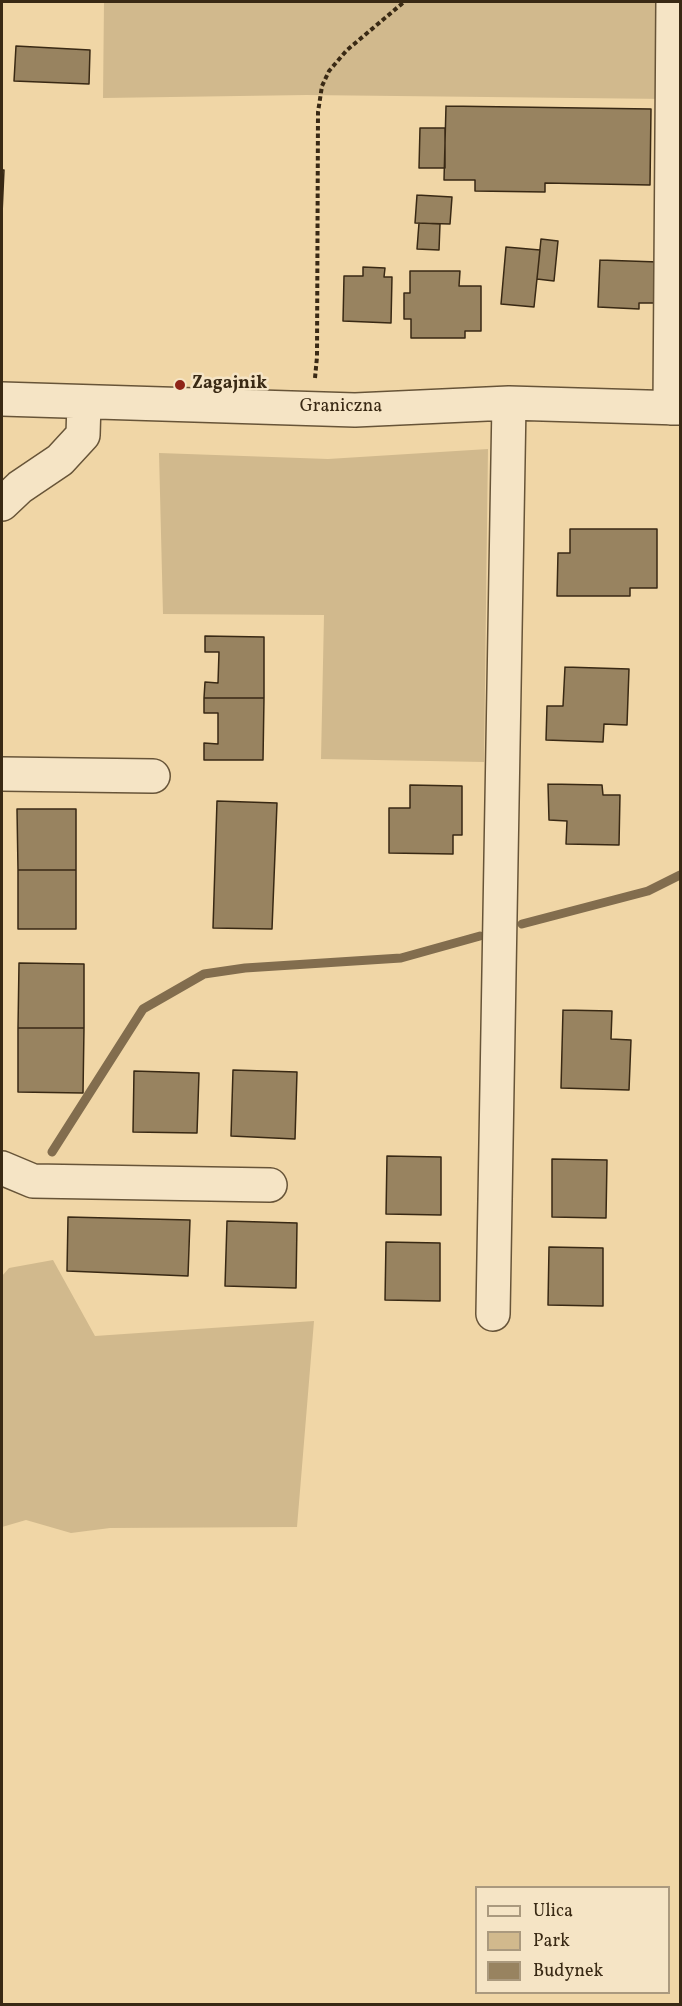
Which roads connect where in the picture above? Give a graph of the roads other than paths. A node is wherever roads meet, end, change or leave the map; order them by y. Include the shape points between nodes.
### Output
1 (673, 2) edge
2 (2, 399) edge
3 (84, 402) junction
4 (509, 403) junction
5 (675, 408) edge
6 (2, 504) edge
7 (2, 774) edge
8 (153, 776) dead end
9 (2, 1168) edge
10 (270, 1185) dead end
11 (493, 1314) dead end

1 - 5 street
2 - 3 street, Graniczna
3 - 4 street, Graniczna via 355,410
3 - 6 street via 83,435 60,460
4 - 5 street, Graniczna
4 - 11 street
7 - 8 street
9 - 10 street via 33,1181

